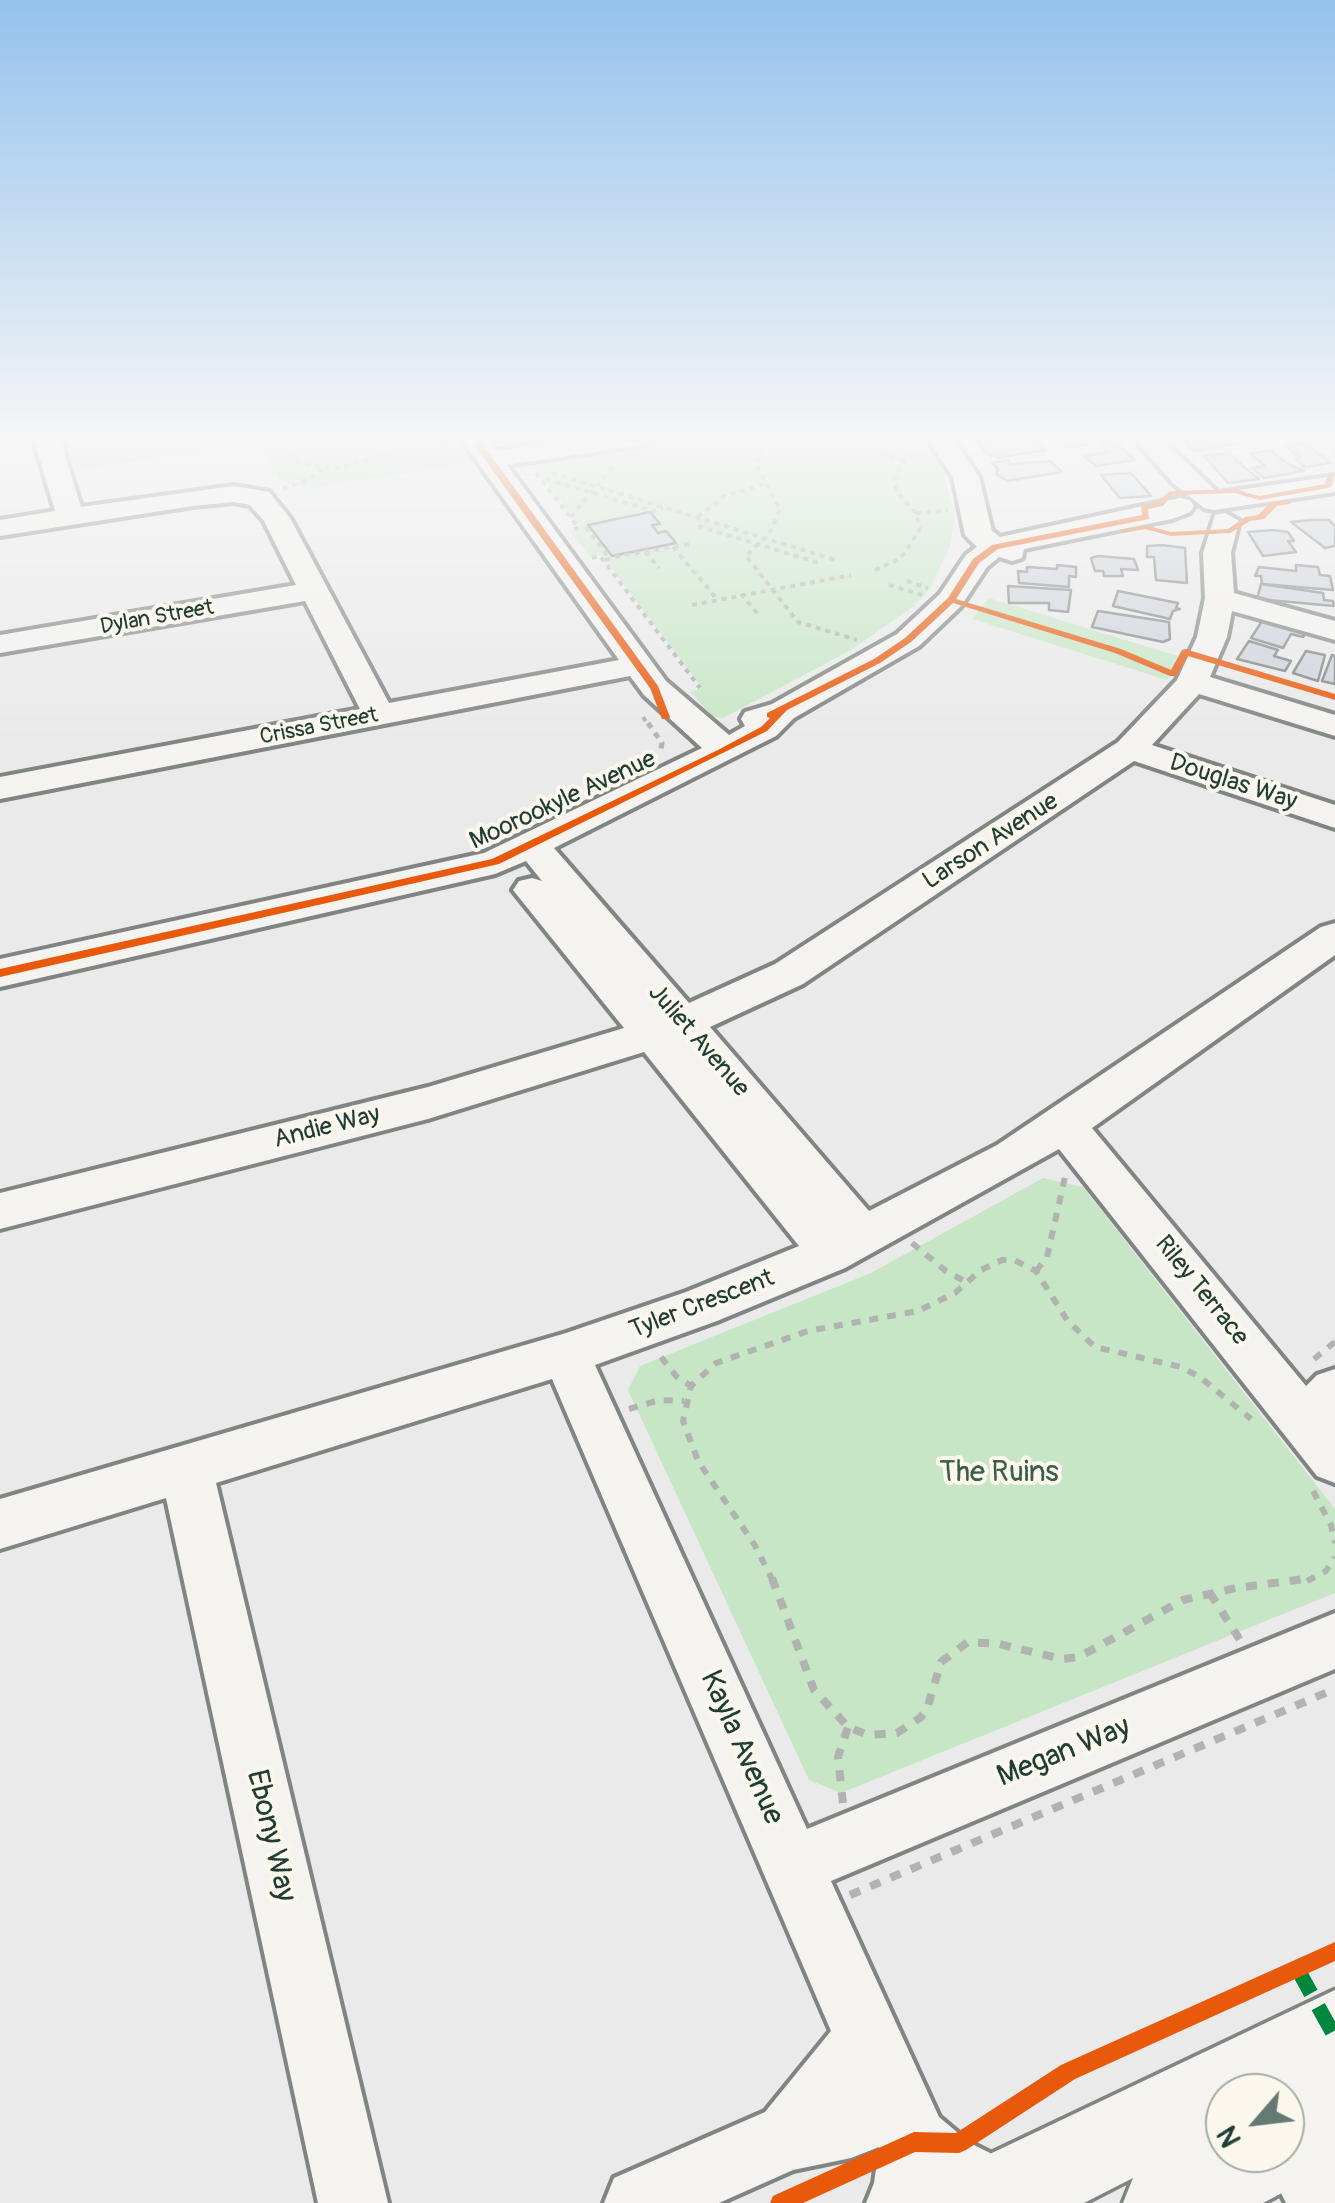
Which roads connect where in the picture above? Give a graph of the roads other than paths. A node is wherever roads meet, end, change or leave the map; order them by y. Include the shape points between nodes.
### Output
1 (294, 539) edge
2 (543, 539) edge
3 (987, 539) edge
4 (1051, 539) edge
5 (1208, 539) edge
6 (1004, 547) junction
7 (313, 591) junction
8 (1220, 598) junction
9 (1335, 631) edge
10 (0, 644) edge
11 (635, 674) junction
12 (1196, 675) junction
13 (1335, 710) edge
14 (379, 715) junction
15 (1335, 726) edge
16 (712, 746) junction
17 (1130, 748) junction
18 (0, 788) edge
19 (1335, 817) edge
20 (519, 852) junction
21 (1335, 936) edge
22 (0, 973) edge
23 (666, 1029) junction
24 (1064, 1124) junction
25 (0, 1211) edge
26 (847, 1246) junction
27 (566, 1354) junction
28 (1308, 1426) edge
29 (186, 1468) junction
30 (0, 1524) edge
31 (1335, 1641) edge
32 (803, 1888) junction
33 (1335, 2033) edge
34 (868, 2034) junction
35 (1305, 2080) edge
36 (789, 2136) junction
37 (904, 2149) edge
38 (1205, 2151) edge
39 (1214, 2173) edge
40 (990, 2201) edge
41 (353, 2203) edge
42 (638, 2203) edge
43 (1169, 2203) edge

1 - 7 street
2 - 11 street
3 - 6 street
4 - 6 street, Moorookyle Avenue
5 - 8 street, Larson Avenue
6 - 16 street, Moorookyle Avenue via 908,640 783,711 764,729
7 - 10 street, Dylan Street
7 - 14 street
8 - 9 street
8 - 12 street, Larson Avenue
11 - 14 street, Crissa Street
11 - 16 street
12 - 13 street
12 - 15 street
12 - 17 street, Larson Avenue
14 - 18 street, Crissa Street
16 - 20 street, Moorookyle Avenue
17 - 19 street, Douglas Way
17 - 23 street, Larson Avenue via 789,974
20 - 22 street, Moorookyle Avenue via 449,874
20 - 23 street, Juliet Avenue
21 - 24 street, Tyler Crescent
23 - 25 street, Andie Way via 428,1103
23 - 26 street, Juliet Avenue via 804,1215
24 - 26 street, Tyler Crescent
24 - 28 street, Riley Terrace
26 - 27 street, Tyler Crescent
27 - 29 street, Tyler Crescent
27 - 32 street, Kayla Avenue
29 - 30 street, Tyler Crescent
29 - 41 street, Ebony Way
31 - 32 street, Megan Way
32 - 34 street, Kayla Avenue
33 - 35 main road
34 - 36 street
34 - 37 street, Kayla Avenue
36 - 37 street via 851,2124
36 - 42 street
37 - 40 street, Kayla Avenue via 978,2185
38 - 40 main road
39 - 43 main road

